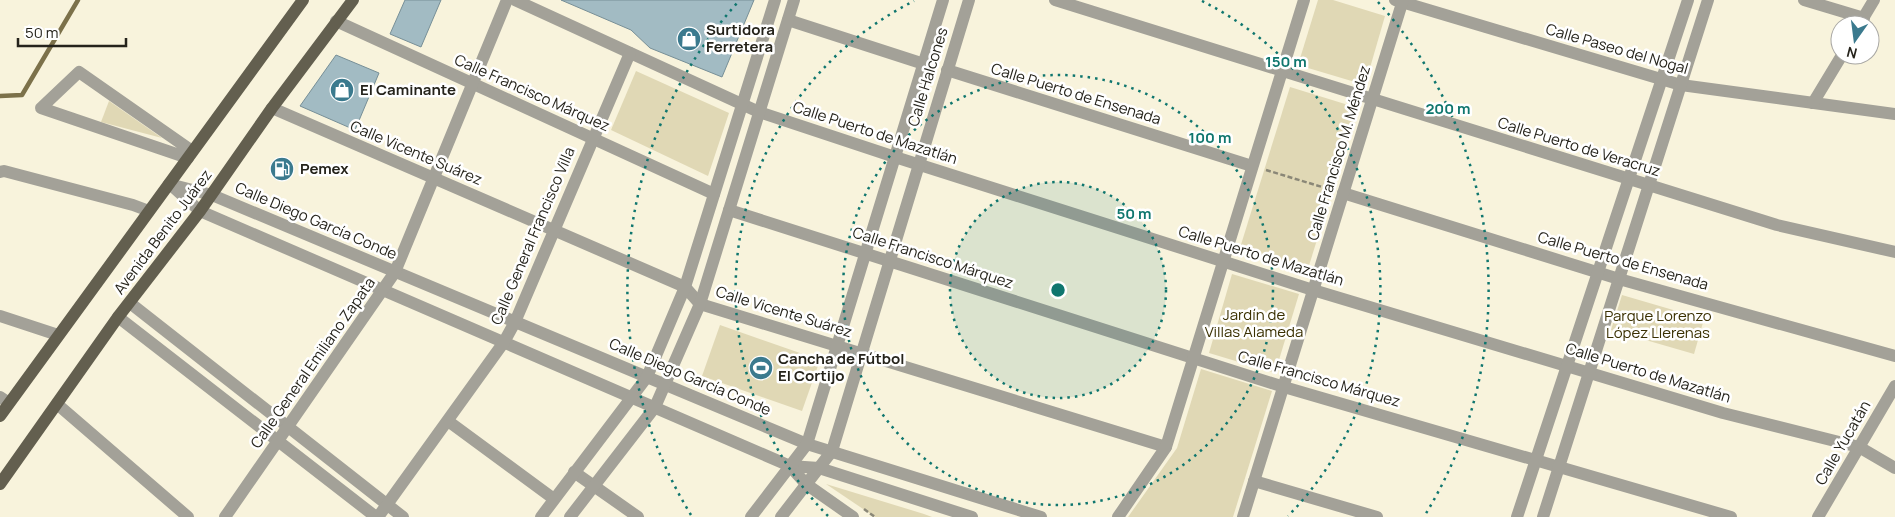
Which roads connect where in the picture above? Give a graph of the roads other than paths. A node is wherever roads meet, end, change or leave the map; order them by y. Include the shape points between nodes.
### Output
1 (303, 0) edge
2 (352, 0) edge
3 (508, 0) edge
4 (515, 0) edge
5 (775, 0) edge
6 (794, 0) edge
7 (943, 0) edge
8 (969, 0) edge
9 (1055, 0) edge
10 (1304, 0) edge
11 (1688, 0) edge
12 (1706, 0) edge
13 (1804, 0) edge
14 (1874, 0) edge
15 (1400, 1) edge
16 (1845, 15) edge
17 (1865, 15) edge
18 (788, 20) junction
19 (336, 21) junction
20 (759, 50) junction
21 (630, 53) junction
22 (777, 56) junction
23 (924, 64) junction
24 (1836, 65) edge
25 (947, 70) junction
26 (1283, 72) junction
27 (1662, 80) junction
28 (473, 84) junction
29 (1681, 85) junction
30 (1372, 100) junction
31 (1813, 103) junction
32 (742, 105) junction
33 (272, 108) junction
34 (760, 112) junction
35 (1895, 114) edge
36 (593, 138) junction
37 (190, 154) junction
38 (895, 157) junction
39 (919, 164) junction
40 (1252, 166) junction
41 (0, 172) edge
42 (434, 178) junction
43 (1628, 180) junction
44 (169, 184) junction
45 (1649, 186) junction
46 (1343, 193) junction
47 (714, 194) junction
48 (212, 195) junction
49 (729, 210) junction
50 (149, 211) junction
51 (200, 211) junction
52 (554, 230) junction
53 (1895, 252) edge
54 (866, 254) junction
55 (890, 261) junction
56 (1222, 261) junction
57 (395, 272) junction
58 (1598, 272) junction
59 (1619, 279) junction
60 (685, 287) junction
61 (383, 290) junction
62 (1314, 290) junction
63 (130, 303) junction
64 (700, 304) junction
65 (0, 316) edge
66 (118, 317) junction
67 (515, 322) junction
68 (58, 335) junction
69 (504, 342) junction
70 (838, 346) junction
71 (862, 354) junction
72 (1895, 356) edge
73 (1193, 359) junction
74 (1567, 366) junction
75 (1589, 373) junction
76 (646, 377) junction
77 (665, 384) junction
78 (1284, 386) junction
79 (1895, 386) edge
80 (631, 397) junction
81 (4, 400) edge
82 (57, 404) junction
83 (655, 408) junction
84 (0, 416) edge
85 (448, 421) junction
86 (288, 427) junction
87 (278, 442) junction
88 (808, 444) junction
89 (1860, 447) junction
90 (1166, 448) junction
91 (832, 452) junction
92 (1536, 460) junction
93 (790, 466) junction
94 (1559, 467) junction
95 (819, 468) junction
96 (1895, 468) edge
97 (574, 472) junction
98 (1254, 481) junction
99 (0, 484) edge
100 (806, 484) junction
101 (594, 486) junction
102 (554, 499) junction
103 (387, 504) junction
104 (856, 512) edge
105 (188, 517) edge
106 (225, 517) edge
107 (377, 517) edge
108 (403, 517) edge
109 (541, 517) edge
110 (570, 517) edge
111 (638, 517) edge
112 (751, 517) edge
113 (781, 517) edge
114 (972, 517) edge
115 (1041, 517) edge
116 (1118, 517) edge
117 (1243, 517) edge
118 (1377, 517) edge
119 (1517, 517) edge
120 (1543, 517) edge
121 (1731, 517) edge
122 (1818, 517) edge

1 - 37 main road, Avenida Benito Juárez
2 - 19 main road, Avenida Benito Juárez
3 - 28 street, Calle General Emiliano Zapata
4 - 21 street, Calle Puerto de Mazatlán
5 - 20 street
6 - 18 street
7 - 23 street, Calle Halcones
8 - 25 street, Calle Halcones
9 - 26 street, Calle Puerto de Veracruz
10 - 26 street
11 - 27 street
12 - 29 street
13 - 16 street
14 - 17 street
15 - 27 street, Calle Paseo del Nogal
15 - 30 street, Calle Francisco M. Méndez
18 - 22 street
18 - 23 street
19 - 28 street, Calle Francisco Márquez
19 - 33 main road, Avenida Benito Juárez
20 - 22 street
20 - 32 street
21 - 32 street, Calle Puerto de Mazatlán
21 - 36 street, Calle General Francisco Villa
22 - 34 street
23 - 38 street, Calle Halcones
24 - 31 street
25 - 39 street, Calle Halcones
25 - 40 street, Calle Puerto de Ensenada
26 - 30 street, Calle Puerto de Veracruz
26 - 40 street
27 - 29 street, Calle Paseo del Nogal
27 - 43 street
28 - 36 street, Calle Francisco Márquez
28 - 42 street, Calle General Emiliano Zapata
29 - 31 street, Calle Paseo del Nogal
29 - 45 street
30 - 43 street, Calle Puerto de Veracruz
30 - 46 street, Calle Francisco M. Méndez
31 - 35 street, Calle Paseo del Nogal
32 - 34 street, Calle Puerto de Mazatlán
32 - 47 street
33 - 42 street, Calle Vicente Suárez
33 - 48 main road, Avenida Benito Juárez
34 - 38 street, Calle Puerto de Mazatlán
34 - 49 street
36 - 47 street, Calle Francisco Márquez
36 - 52 street, Calle General Francisco Villa
37 - 37 street via 41,108 79,72
37 - 44 main road, Avenida Benito Juárez
38 - 39 street, Calle Puerto de Mazatlán
38 - 54 street, Calle Halcones
39 - 55 street, Calle Halcones
39 - 56 street, Calle Puerto de Mazatlán
40 - 56 street
41 - 50 street
42 - 52 street, Calle Vicente Suárez
42 - 57 street, Calle General Emiliano Zapata
43 - 45 street, Calle Puerto de Veracruz
43 - 58 street
44 - 48 street, Calle Diego García Conde
44 - 50 main road, Avenida Benito Juárez
44 - 51 street
45 - 53 street, Calle Puerto de Veracruz via 1777,225
45 - 59 street
46 - 58 street, Calle Puerto de Ensenada
46 - 62 street, Calle Francisco M. Méndez
47 - 60 street
48 - 51 main road, Avenida Benito Juárez
48 - 57 street, Calle Diego García Conde
49 - 54 street, Calle Francisco Márquez
49 - 64 street
50 - 68 main road, Avenida Benito Juárez
51 - 61 street
51 - 63 main road, Avenida Benito Juárez
52 - 60 street, Calle Vicente Suárez
52 - 67 street, Calle General Francisco Villa
54 - 55 street, Calle Francisco Márquez
54 - 70 street, Calle Halcones
55 - 71 street, Calle Halcones
55 - 73 street, Calle Francisco Márquez
56 - 62 street, Calle Puerto de Mazatlán
56 - 73 street
57 - 61 street, Calle General Emiliano Zapata
57 - 67 street, Calle Diego García Conde
58 - 59 street, Calle Puerto de Ensenada
58 - 74 street
59 - 72 street, Calle Puerto de Ensenada
59 - 75 street
60 - 64 street, Calle Vicente Suárez
60 - 76 street
61 - 69 street
61 - 86 street, Calle General Emiliano Zapata
62 - 74 street, Calle Puerto de Mazatlán
62 - 78 street, Calle Francisco M. Méndez
63 - 66 main road, Avenida Benito Juárez
63 - 86 street
64 - 70 street, Calle Vicente Suárez
64 - 77 street
65 - 68 street
66 - 82 main road, Avenida Benito Juárez
66 - 87 street
67 - 69 street, Calle General Francisco Villa
67 - 76 street, Calle Diego García Conde
68 - 81 main road, Avenida Benito Juárez
69 - 80 street
69 - 85 street, Calle General Francisco Villa
70 - 71 street, Calle Vicente Suárez
70 - 88 street, Calle Halcones
71 - 90 street, Calle Vicente Suárez
71 - 91 street, Calle Halcones
73 - 78 street, Calle Francisco Márquez
73 - 90 street
74 - 75 street, Calle Puerto de Mazatlán
74 - 92 street
75 - 89 street, Calle Puerto de Mazatlán via 1723,413
75 - 94 street
76 - 77 street, Calle Diego García Conde
76 - 80 street
77 - 83 street
77 - 88 street, Calle Diego García Conde
78 - 92 street, Calle Francisco Márquez
78 - 98 street, Calle Francisco M. Méndez
79 - 89 street, Calle Yucatán
80 - 83 street
80 - 97 street
81 - 84 main road, Avenida Benito Juárez
82 - 99 main road, Avenida Benito Juárez
82 - 105 street
83 - 93 street
83 - 101 street
85 - 102 street
85 - 103 street, Calle General Francisco Villa
86 - 87 street, Calle General Emiliano Zapata
86 - 103 street
87 - 106 street, Calle General Emiliano Zapata
87 - 107 street
88 - 91 street, Calle Diego García Conde
88 - 93 street
89 - 96 street, Calle Puerto de Mazatlán
89 - 122 street, Calle Yucatán
90 - 116 street
91 - 95 street
91 - 115 street, Calle Diego García Conde
92 - 94 street, Calle Francisco Márquez
92 - 119 street
93 - 95 street
93 - 100 street
93 - 112 street
94 - 120 street
94 - 121 street, Calle Francisco Márquez
95 - 100 street
95 - 114 street
97 - 101 street
97 - 102 street
98 - 117 street, Calle Francisco M. Méndez
98 - 118 street
100 - 104 street
100 - 113 street
101 - 110 street
101 - 111 street
102 - 109 street
103 - 107 street, Calle General Francisco Villa
103 - 108 street

